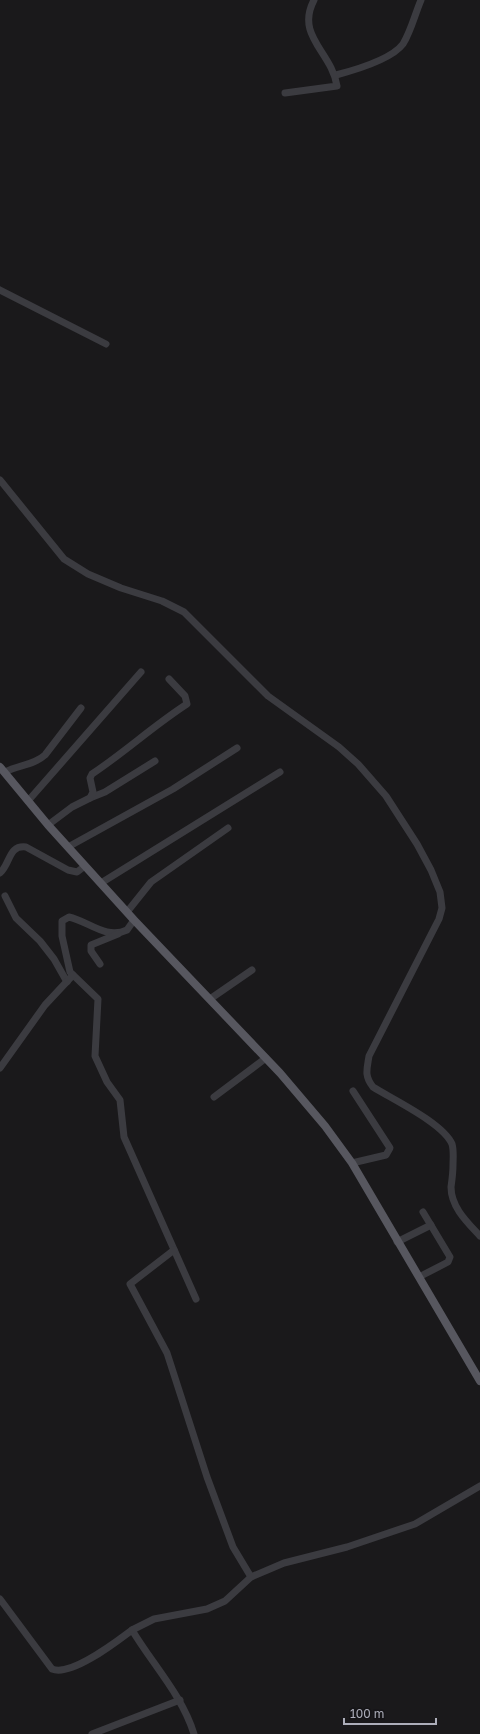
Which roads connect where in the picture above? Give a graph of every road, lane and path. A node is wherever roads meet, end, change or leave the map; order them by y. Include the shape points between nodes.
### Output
1 (314, 0) edge
2 (421, 0) edge
3 (336, 76) junction
4 (285, 93) dead end
5 (0, 290) edge
6 (106, 344) dead end
7 (0, 480) edge
8 (141, 672) dead end
9 (169, 679) dead end
10 (81, 708) dead end
11 (237, 748) dead end
12 (156, 761) dead end
13 (2, 770) edge
14 (280, 772) dead end
15 (90, 798) junction
16 (28, 801) junction
17 (48, 825) junction
18 (228, 828) dead end
19 (68, 847) junction
20 (85, 866) junction
21 (0, 873) edge
22 (101, 883) junction
23 (5, 896) dead end
24 (127, 912) junction
25 (134, 920) junction
26 (122, 933) junction
27 (100, 964) dead end
28 (252, 970) dead end
29 (73, 975) junction
30 (67, 982) junction
31 (210, 999) junction
32 (266, 1058) junction
33 (0, 1068) edge
34 (353, 1091) dead end
35 (214, 1097) dead end
36 (352, 1163) junction
37 (423, 1212) dead end
38 (431, 1225) junction
39 (480, 1236) edge
40 (397, 1242) junction
41 (174, 1250) junction
42 (419, 1277) junction
43 (196, 1299) dead end
44 (480, 1381) edge
45 (480, 1486) edge
46 (251, 1577) junction
47 (0, 1599) edge
48 (132, 1630) junction
49 (180, 1700) junction
50 (92, 1734) edge
51 (194, 1734) edge

1 - 3 street via 308,26 311,37
2 - 3 street via 408,33 392,55
3 - 4 street via 337,86
5 - 6 street
7 - 39 street via 64,559 88,574 162,601 184,612 268,696 339,747 358,764 386,796 414,838 440,892 442,908 439,919 369,1056 366,1073 373,1087 430,1121 452,1144 453,1200
8 - 16 street
9 - 15 street via 185,696 187,704 92,774 90,778 93,792
10 - 13 street via 39,761
11 - 19 street via 173,789
12 - 15 street via 105,792
13 - 16 main road
14 - 22 street
15 - 17 street via 72,807
16 - 17 main road
17 - 19 main road
18 - 24 street via 151,882
19 - 20 main road
20 - 21 street via 77,872 68,870 20,846 11,852
20 - 22 main road
22 - 24 main road
23 - 30 street via 16,918 40,941
24 - 25 main road
25 - 26 street
25 - 31 main road
26 - 27 street via 91,945 91,950
26 - 29 street via 105,932 74,918 65,918 62,921 62,936 70,972
28 - 31 street
29 - 30 street
29 - 41 street via 98,999 95,1056 107,1082 120,1100 124,1137
30 - 33 street via 45,1005
31 - 32 main road
32 - 35 street
32 - 36 main road via 325,1126
34 - 36 street via 390,1148 386,1155
36 - 40 main road
37 - 38 street
38 - 40 street
38 - 42 street via 450,1254 450,1260
40 - 42 main road
41 - 43 street
41 - 46 street via 130,1284 167,1353 206,1477 233,1547
42 - 44 main road
45 - 46 street via 415,1524 346,1547 284,1563
46 - 48 street via 225,1601 207,1609 154,1619
47 - 48 street via 56,1671 76,1666
48 - 49 street
49 - 50 street
49 - 51 street

